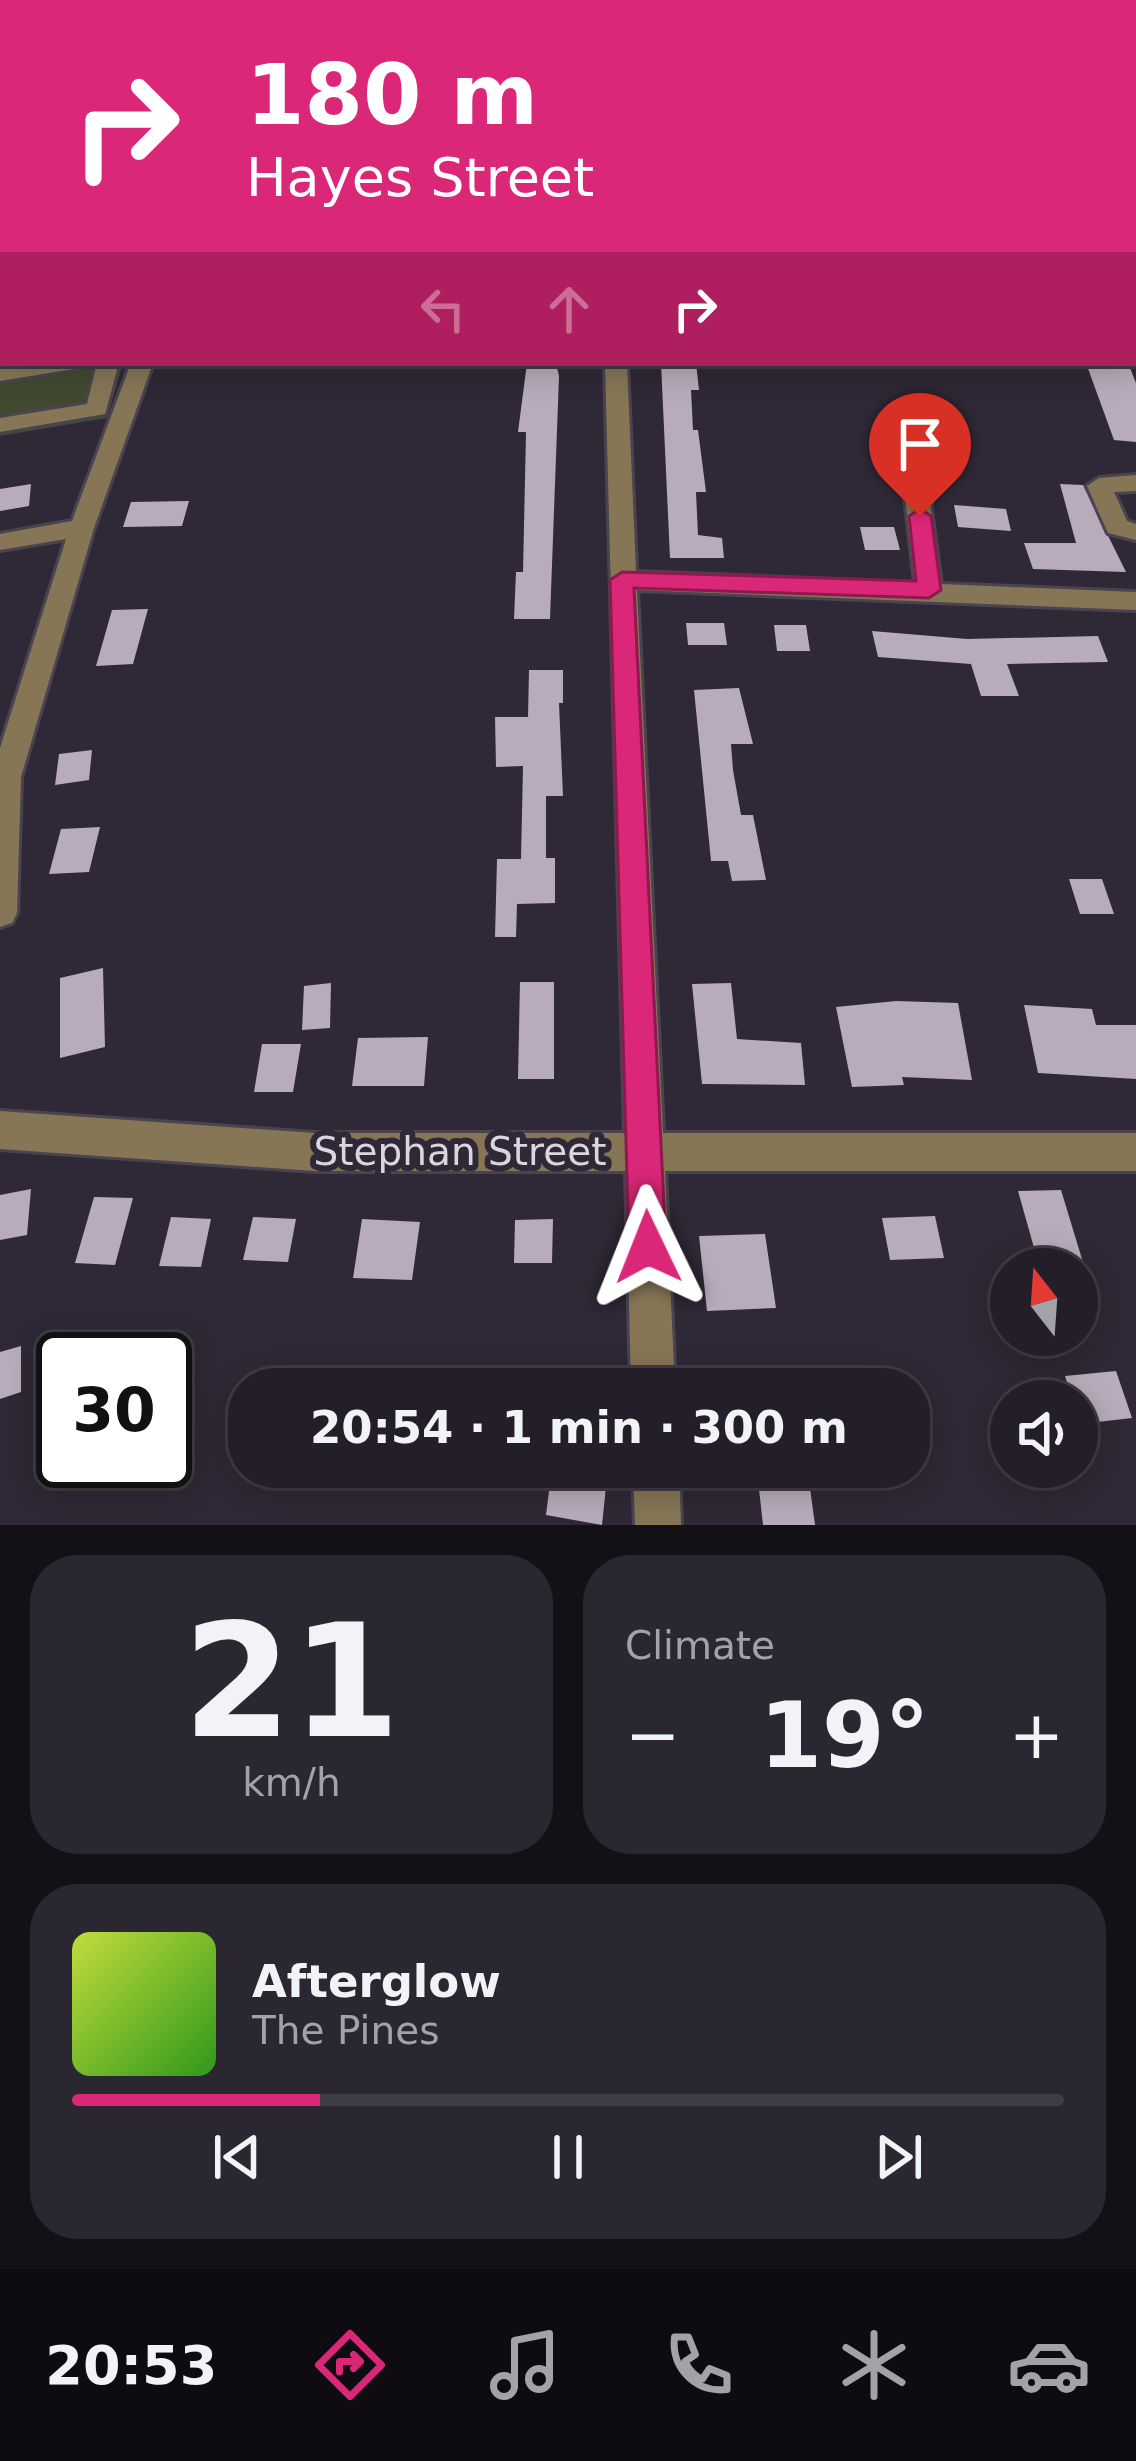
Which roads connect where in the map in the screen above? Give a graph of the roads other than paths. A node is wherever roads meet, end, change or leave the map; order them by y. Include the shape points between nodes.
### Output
1 (54, 366) edge
2 (107, 366) edge
3 (141, 366) edge
4 (616, 366) edge
5 (0, 374) edge
6 (0, 425) edge
7 (888, 434) dead end
8 (1136, 483) edge
9 (82, 528) junction
10 (1136, 532) edge
11 (0, 542) edge
12 (622, 580) junction
13 (929, 590) junction
14 (1136, 601) edge
15 (3, 778) edge
16 (0, 914) edge
17 (0, 1130) edge
18 (644, 1152) junction
19 (1136, 1152) edge
20 (652, 1368) edge
21 (657, 1488) edge
22 (658, 1525) edge

1 - 5 street
2 - 6 street via 97,409
3 - 9 street
4 - 12 street
7 - 13 street via 915,480
8 - 10 street via 1099,486 1117,527
9 - 11 street
9 - 15 street
12 - 13 street
12 - 18 street
13 - 14 street
15 - 16 street
17 - 18 street, Stephan Street via 315,1152
18 - 19 street, Stephan Street
18 - 20 street
21 - 22 street

